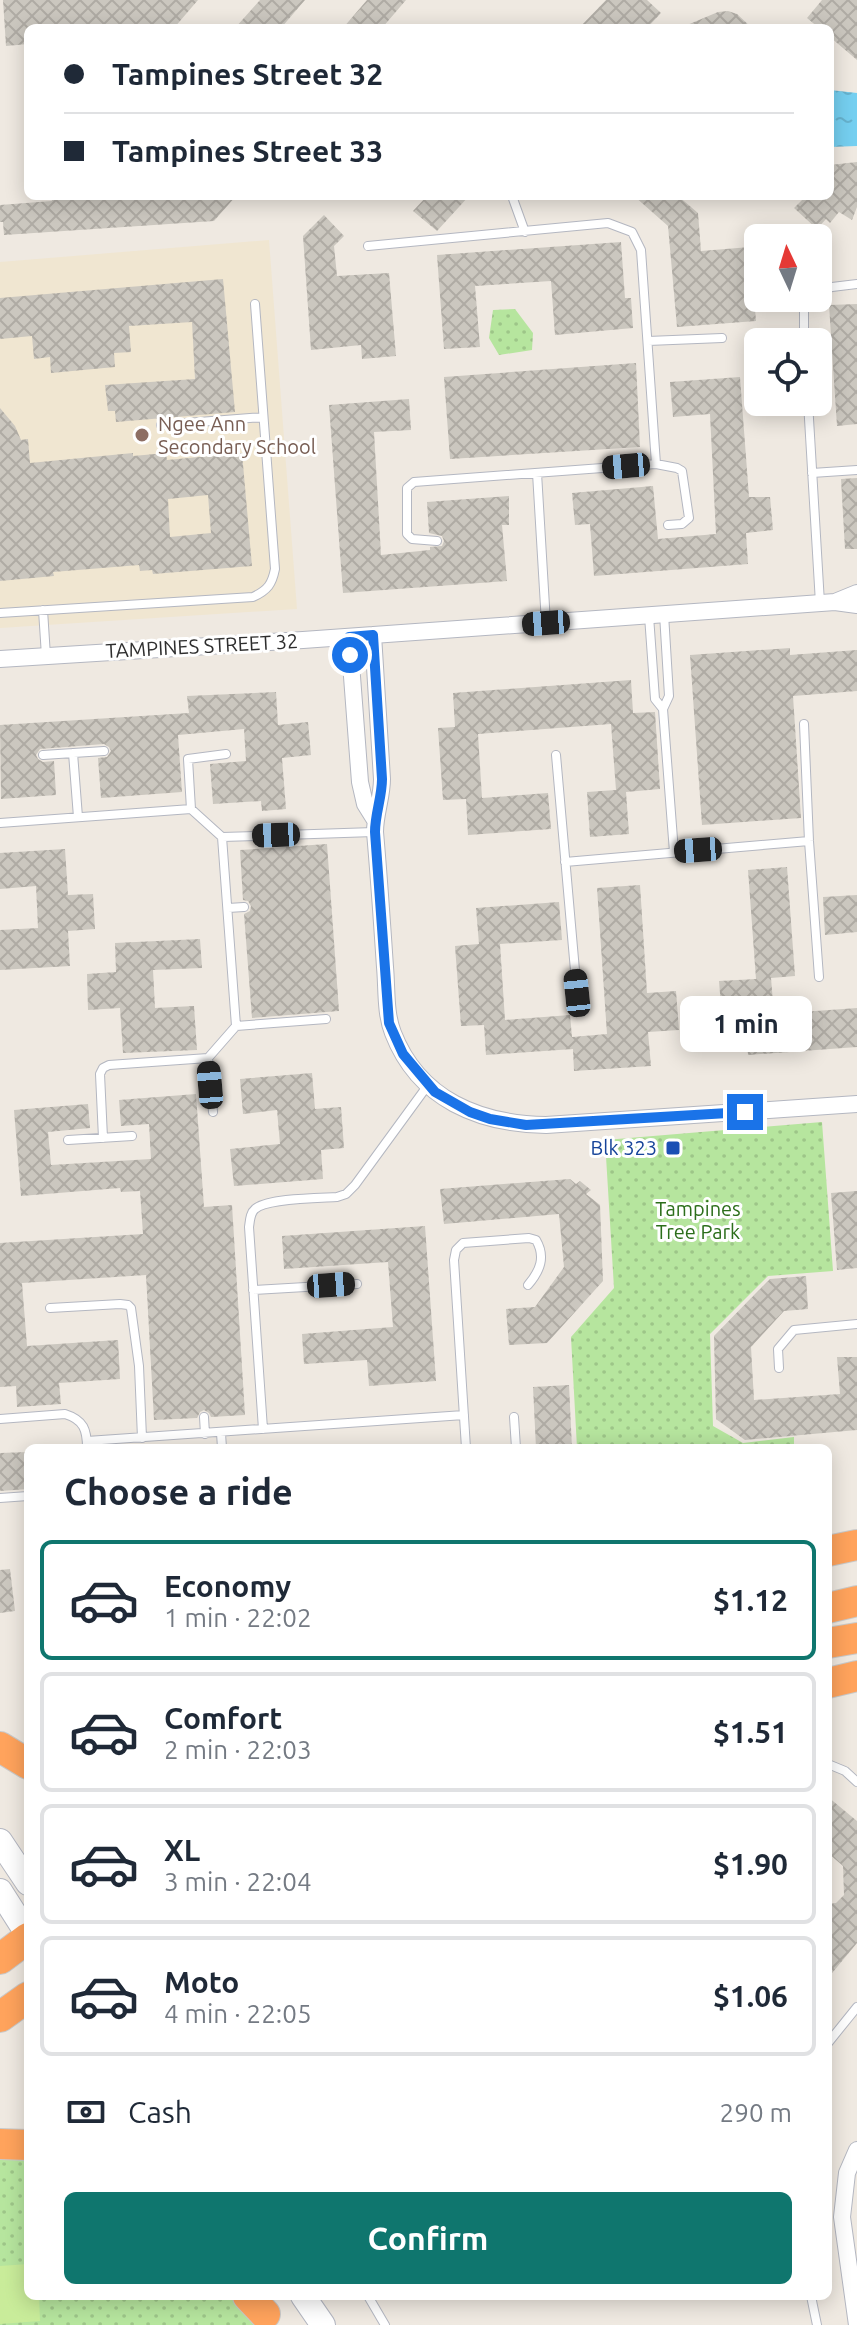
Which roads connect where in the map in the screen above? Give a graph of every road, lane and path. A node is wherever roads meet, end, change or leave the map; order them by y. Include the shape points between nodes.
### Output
1 (513, 200) edge
2 (525, 232) junction
3 (368, 246) dead end
4 (857, 284) edge
5 (832, 287) edge
6 (255, 304) dead end
7 (722, 338) dead end
8 (648, 341) junction
9 (809, 416) edge
10 (263, 417) junction
11 (161, 425) dead end
12 (656, 464) junction
13 (857, 470) edge
14 (537, 473) junction
15 (812, 473) junction
16 (668, 525) dead end
17 (437, 541) dead end
18 (857, 593) edge
19 (828, 602) junction
20 (857, 605) edge
21 (43, 610) junction
22 (0, 613) edge
23 (656, 615) junction
24 (546, 623) junction
25 (373, 635) junction
26 (349, 637) junction
27 (46, 656) junction
28 (0, 659) edge
29 (663, 709) junction
30 (804, 724) dead end
31 (104, 751) dead end
32 (73, 753) junction
33 (226, 754) dead end
34 (43, 755) dead end
35 (556, 755) dead end
36 (191, 809) junction
37 (78, 817) junction
38 (0, 823) edge
39 (375, 826) junction
40 (222, 837) junction
41 (809, 841) junction
42 (674, 852) junction
43 (565, 862) junction
44 (244, 907) dead end
45 (228, 908) junction
46 (819, 977) dead end
47 (577, 993) dead end
48 (326, 1019) dead end
49 (236, 1026) junction
50 (208, 1058) junction
51 (428, 1085) junction
52 (857, 1104) edge
53 (213, 1112) dead end
54 (132, 1136) dead end
55 (103, 1138) junction
56 (68, 1140) dead end
57 (357, 1284) dead end
58 (528, 1285) dead end
59 (253, 1290) junction
60 (50, 1308) dead end
61 (857, 1324) edge
62 (779, 1368) dead end
63 (464, 1415) junction
64 (204, 1417) dead end
65 (514, 1417) dead end
66 (0, 1419) edge
67 (263, 1429) junction
68 (221, 1433) junction
69 (205, 1434) junction
70 (142, 1438) junction
71 (87, 1444) edge
72 (222, 1444) edge
73 (466, 1444) edge
74 (516, 1444) edge
75 (24, 1496) edge
76 (0, 1498) edge
77 (857, 1545) edge
78 (832, 1550) edge
79 (857, 1601) edge
80 (832, 1607) edge
81 (857, 1638) edge
82 (832, 1642) edge
83 (0, 1747) edge
84 (24, 1762) edge
85 (832, 1766) edge
86 (857, 1782) edge
87 (0, 1841) edge
88 (24, 1877) edge
89 (0, 1891) edge
90 (24, 1930) edge
91 (24, 1939) edge
92 (0, 1959) edge
93 (24, 2000) edge
94 (857, 2007) edge
95 (0, 2017) edge
96 (832, 2038) edge
97 (0, 2144) edge
98 (24, 2145) edge
99 (857, 2150) edge
100 (306, 2300) edge
101 (370, 2300) edge
102 (812, 2300) edge
103 (323, 2325) edge
104 (385, 2325) edge
105 (817, 2325) edge
106 (857, 2325) edge

1 - 2 lane
2 - 3 lane
2 - 8 lane via 608,223 632,232 641,250
4 - 5 lane
6 - 10 lane
7 - 8 lane
8 - 12 lane
9 - 15 lane
10 - 11 lane
10 - 21 lane via 275,569 272,584 263,592 253,597
12 - 14 lane
12 - 16 lane via 684,475 689,518
13 - 15 lane
14 - 17 lane via 410,484 407,534
14 - 24 lane
15 - 19 lane
18 - 19 street, TAMPINES STREET 32
19 - 20 street, TAMPINES STREET 32
19 - 23 street, TAMPINES STREET 32
21 - 22 lane
21 - 27 lane
23 - 24 street, TAMPINES STREET 32
23 - 29 lane via 669,696
23 - 29 lane via 655,699
24 - 25 street, TAMPINES STREET 32
25 - 26 street, TAMPINES STREET 32
25 - 39 street via 382,779
26 - 27 street, TAMPINES STREET 32
26 - 39 street via 360,782
27 - 28 street, TAMPINES STREET 32
29 - 42 lane
30 - 41 lane
31 - 32 lane
32 - 34 lane
32 - 37 lane
33 - 36 lane via 188,758
35 - 43 lane
36 - 37 lane
36 - 40 lane
37 - 38 lane
39 - 40 lane
39 - 51 street via 389,1023 403,1054
40 - 45 lane
41 - 42 lane
41 - 46 lane
42 - 43 lane
43 - 47 lane
44 - 45 lane
45 - 49 lane
48 - 49 lane
49 - 50 lane
50 - 53 lane
50 - 55 lane via 103,1068
51 - 52 street via 470,1112 526,1125
51 - 59 lane via 346,1194 255,1208 249,1227
54 - 55 lane
55 - 56 lane
57 - 59 lane
58 - 63 lane via 541,1263 536,1240 463,1243 456,1250
59 - 67 lane
60 - 70 lane via 131,1308
61 - 62 lane via 794,1330 778,1349
63 - 67 lane
63 - 73 lane
64 - 69 lane
65 - 74 lane
66 - 71 lane via 65,1414 82,1422
67 - 68 lane
68 - 69 lane
68 - 72 lane
69 - 70 lane
70 - 71 lane
75 - 76 lane
77 - 78 highway
79 - 80 highway
81 - 82 highway
83 - 84 highway
85 - 86 lane
87 - 88 main road
89 - 90 main road
91 - 92 highway
93 - 95 highway
94 - 96 lane
97 - 98 highway
99 - 106 street via 847,2173 842,2217
100 - 103 main road
101 - 104 lane
102 - 105 lane

